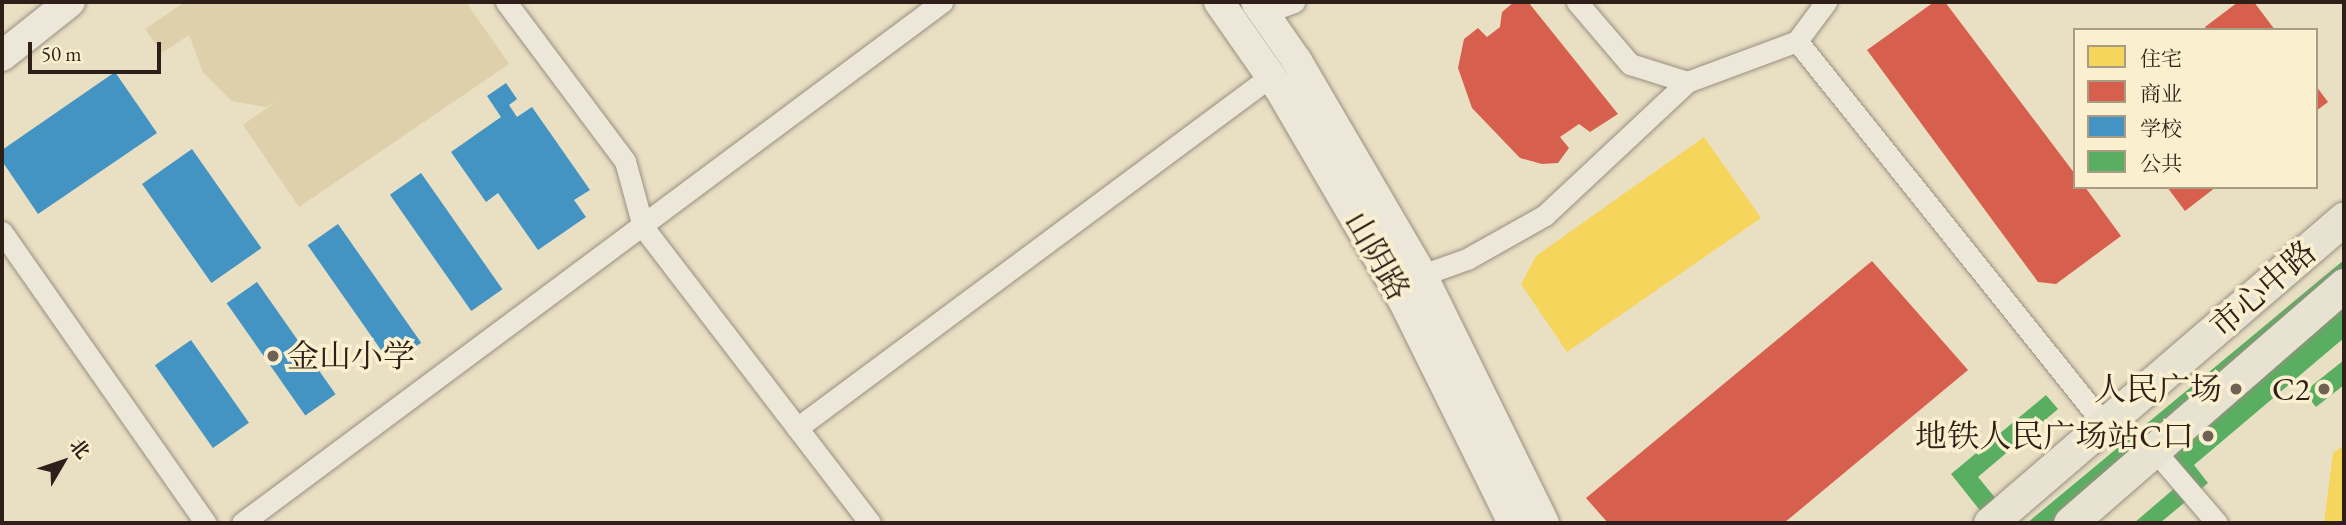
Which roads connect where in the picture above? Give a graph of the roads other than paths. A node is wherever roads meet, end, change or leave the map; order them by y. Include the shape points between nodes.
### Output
1 (70, 2) edge
2 (506, 2) edge
3 (942, 2) edge
4 (1219, 2) edge
5 (1294, 2) edge
6 (1577, 2) edge
7 (1826, 2) edge
8 (1260, 7) edge
9 (1797, 41) junction
10 (2, 56) edge
11 (1271, 76) junction
12 (1687, 82) junction
13 (2344, 219) edge
14 (643, 227) junction
15 (2, 232) edge
16 (1422, 275) junction
17 (2344, 285) edge
18 (2105, 425) junction
19 (797, 428) junction
20 (2155, 451) junction
21 (206, 523) edge
22 (242, 523) edge
23 (870, 523) edge
24 (1513, 523) edge
25 (1544, 523) edge
26 (1990, 523) edge
27 (2070, 523) edge
28 (2217, 523) edge

1 - 10 main road
2 - 14 street via 625,161
3 - 14 street
4 - 11 main road, 山阴路
5 - 8 street
6 - 12 street via 1630,64
7 - 9 street
8 - 16 main road, 山阴路 via 1297,61
9 - 12 street
9 - 18 street
11 - 19 street
11 - 24 main road, 山阴路 via 1404,302
12 - 16 street via 1545,215 1466,259
13 - 18 main road, 市心中路
14 - 19 street
14 - 22 street
15 - 21 street
16 - 25 main road, 山阴路
17 - 20 main road, 市心中路
18 - 26 main road, 市心中路
19 - 23 street
20 - 27 main road, 市心中路
20 - 28 street

